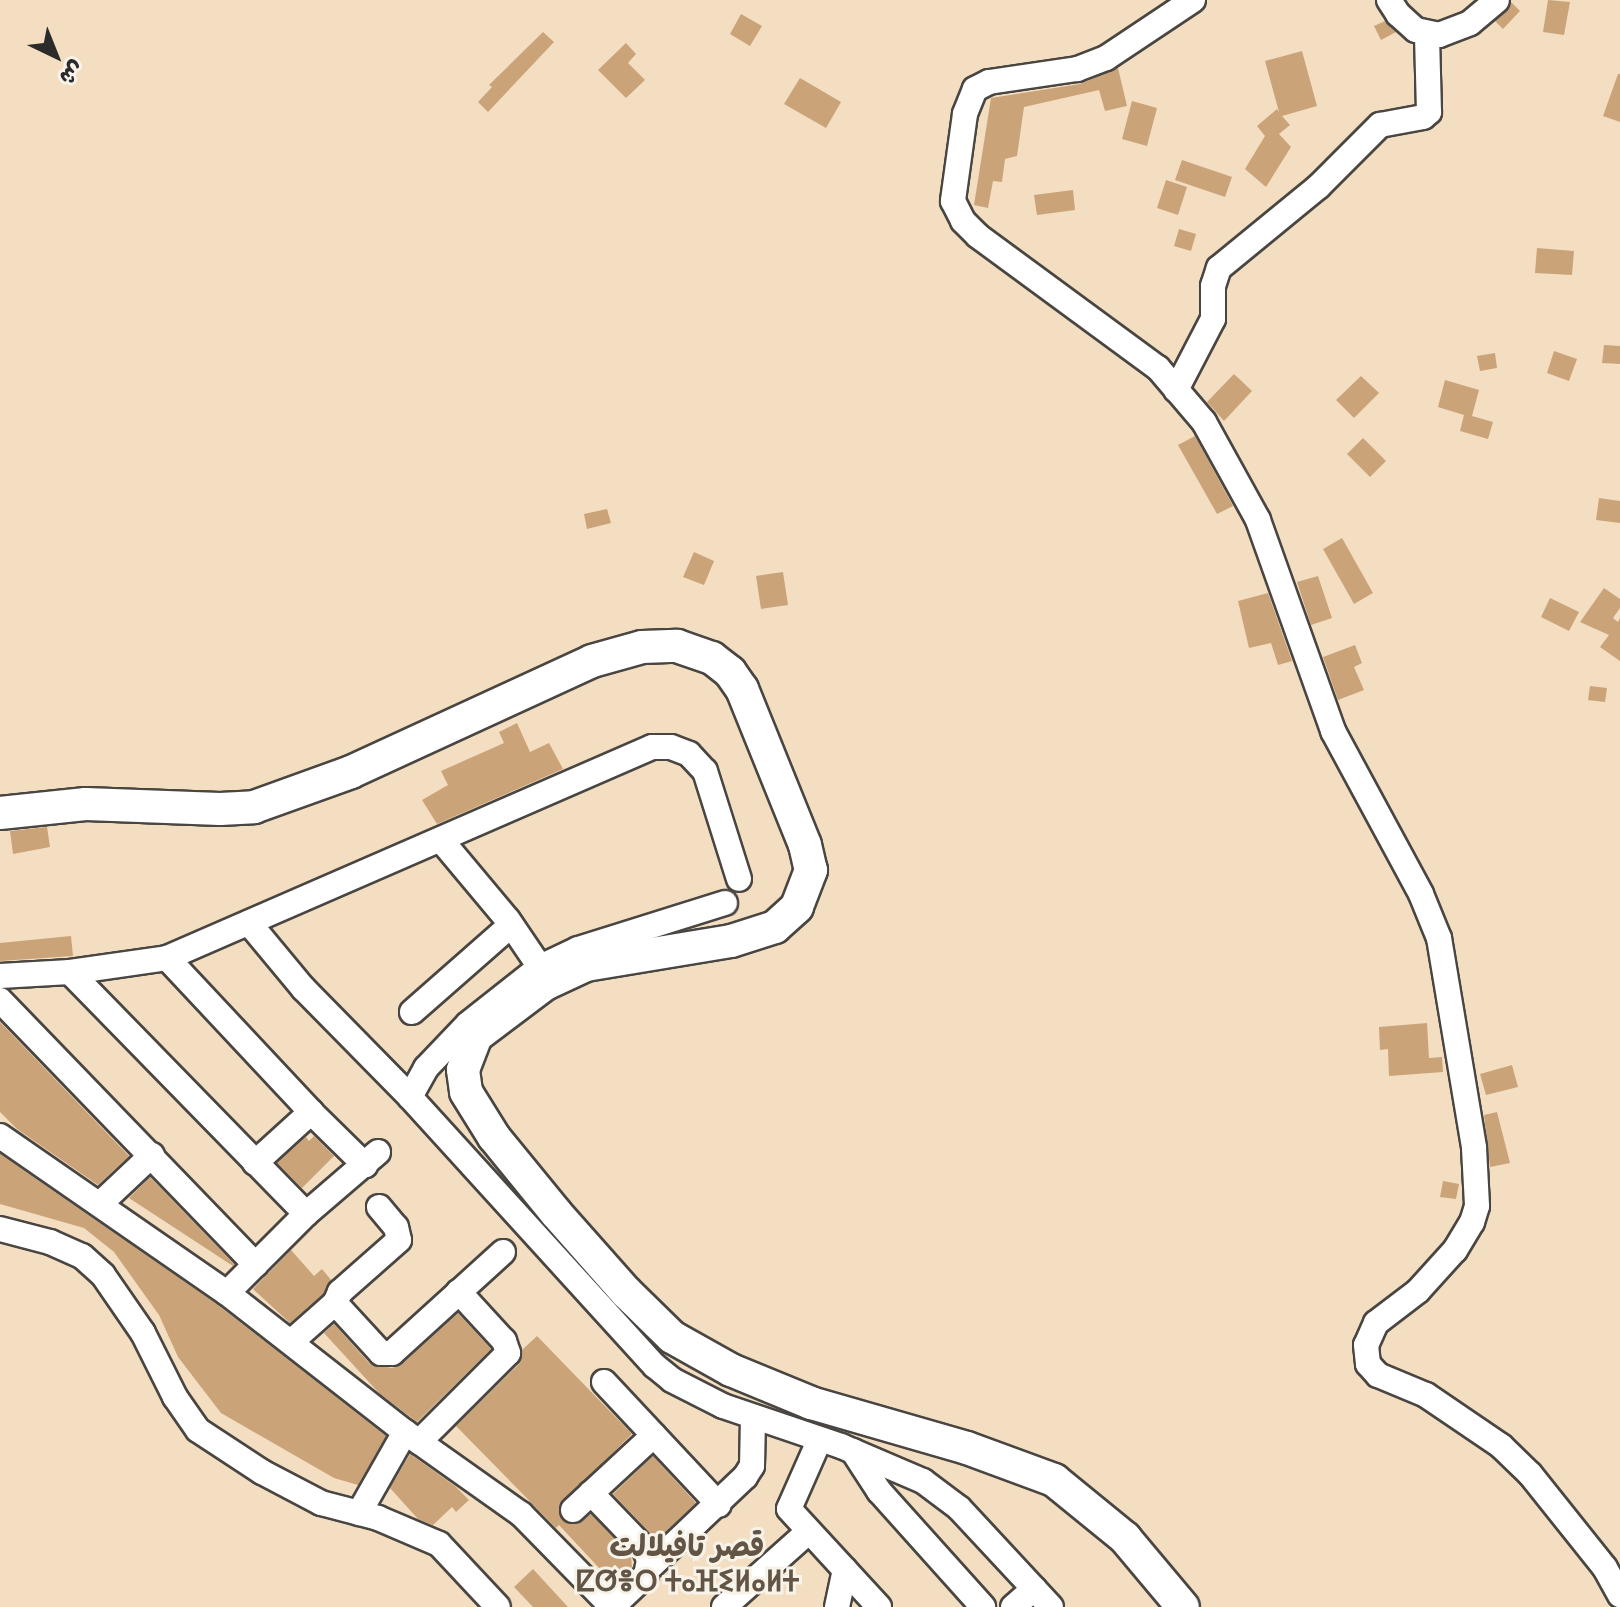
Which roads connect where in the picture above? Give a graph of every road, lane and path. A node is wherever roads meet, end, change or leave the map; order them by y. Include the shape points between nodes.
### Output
1 (1193, 0) edge
2 (1389, 0) edge
3 (1503, 0) edge
4 (1490, 7) edge
5 (1427, 34) junction
6 (1176, 390) junction
7 (0, 813) edge
8 (441, 840) junction
9 (739, 879) dead end
10 (725, 903) dead end
11 (249, 923) junction
12 (511, 925) junction
13 (167, 958) junction
14 (540, 967) junction
15 (70, 972) junction
16 (0, 976) edge
17 (0, 1000) edge
18 (412, 1012) dead end
19 (410, 1097) junction
20 (311, 1112) junction
21 (4, 1135) edge
22 (152, 1155) junction
23 (255, 1163) junction
24 (101, 1203) junction
25 (379, 1207) dead end
26 (306, 1214) junction
27 (0, 1229) edge
28 (503, 1252) dead end
29 (256, 1265) junction
30 (459, 1292) junction
31 (227, 1293) junction
32 (335, 1303) junction
33 (291, 1342) junction
34 (604, 1382) dead end
35 (753, 1417) junction
36 (654, 1435) junction
37 (412, 1437) junction
38 (819, 1441) junction
39 (853, 1451) junction
40 (591, 1493) junction
41 (719, 1505) junction
42 (573, 1510) dead end
43 (359, 1513) junction
44 (808, 1532) junction
45 (650, 1567) junction
46 (845, 1570) junction
47 (1034, 1589) junction
48 (1620, 1595) edge
49 (498, 1607) edge
50 (612, 1607) edge
51 (724, 1607) edge
52 (837, 1607) edge
53 (879, 1607) edge
54 (983, 1607) edge
55 (1013, 1607) edge
56 (1051, 1607) edge
57 (1183, 1607) edge

1 - 6 street via 1106,58 1077,69 989,82 975,89 967,101 953,190 956,210 978,236 1158,368
2 - 5 street via 1406,22
3 - 4 street
4 - 5 street via 1454,31
5 - 6 street via 1429,112 1380,125 1318,187 1219,268 1213,319
6 - 48 street via 1204,422 1258,520 1333,731 1421,894 1439,938 1474,1148 1477,1206 1455,1250 1418,1291 1376,1323 1366,1345 1368,1364 1378,1375 1426,1395 1501,1446 1539,1485
7 - 57 main road via 86,804 254,807 351,772 592,661 642,647 677,646 712,658 742,689 805,845 811,870 797,907 775,927 731,941 586,965 545,984 470,1044 463,1070 466,1092 556,1213 672,1337 731,1370 811,1403 967,1448 1054,1480 1125,1538
8 - 9 street via 652,747 671,747 689,754 705,771
8 - 11 street
8 - 12 street
10 - 14 street via 578,949
11 - 13 street
11 - 19 street via 303,988
12 - 14 street
12 - 18 street
13 - 15 street
13 - 20 street
14 - 19 street via 468,1024 426,1068
15 - 16 street
15 - 23 street
17 - 22 street
19 - 35 street via 655,1366 672,1380
20 - 23 street
20 - 26 street via 372,1158
21 - 24 street
22 - 24 street
22 - 29 street
23 - 26 street
24 - 31 street
25 - 32 street via 396,1227 399,1240 340,1292
26 - 29 street
27 - 43 street via 82,1256 103,1275 198,1430 321,1503
28 - 30 street
29 - 31 street
30 - 32 street via 385,1354
30 - 37 street via 504,1341 508,1353
31 - 33 street
32 - 33 street
33 - 37 street
34 - 36 street
35 - 38 street
35 - 41 street via 752,1466
36 - 40 street
36 - 41 street
37 - 43 street
37 - 50 street via 521,1514
38 - 39 street
38 - 44 street via 789,1509
39 - 47 street via 939,1491
39 - 54 street via 879,1491
40 - 42 street
40 - 45 street via 644,1548
41 - 45 street
43 - 49 street via 439,1544
44 - 46 street
44 - 51 street
45 - 50 street
46 - 52 street
46 - 53 street
47 - 55 street
47 - 56 street

